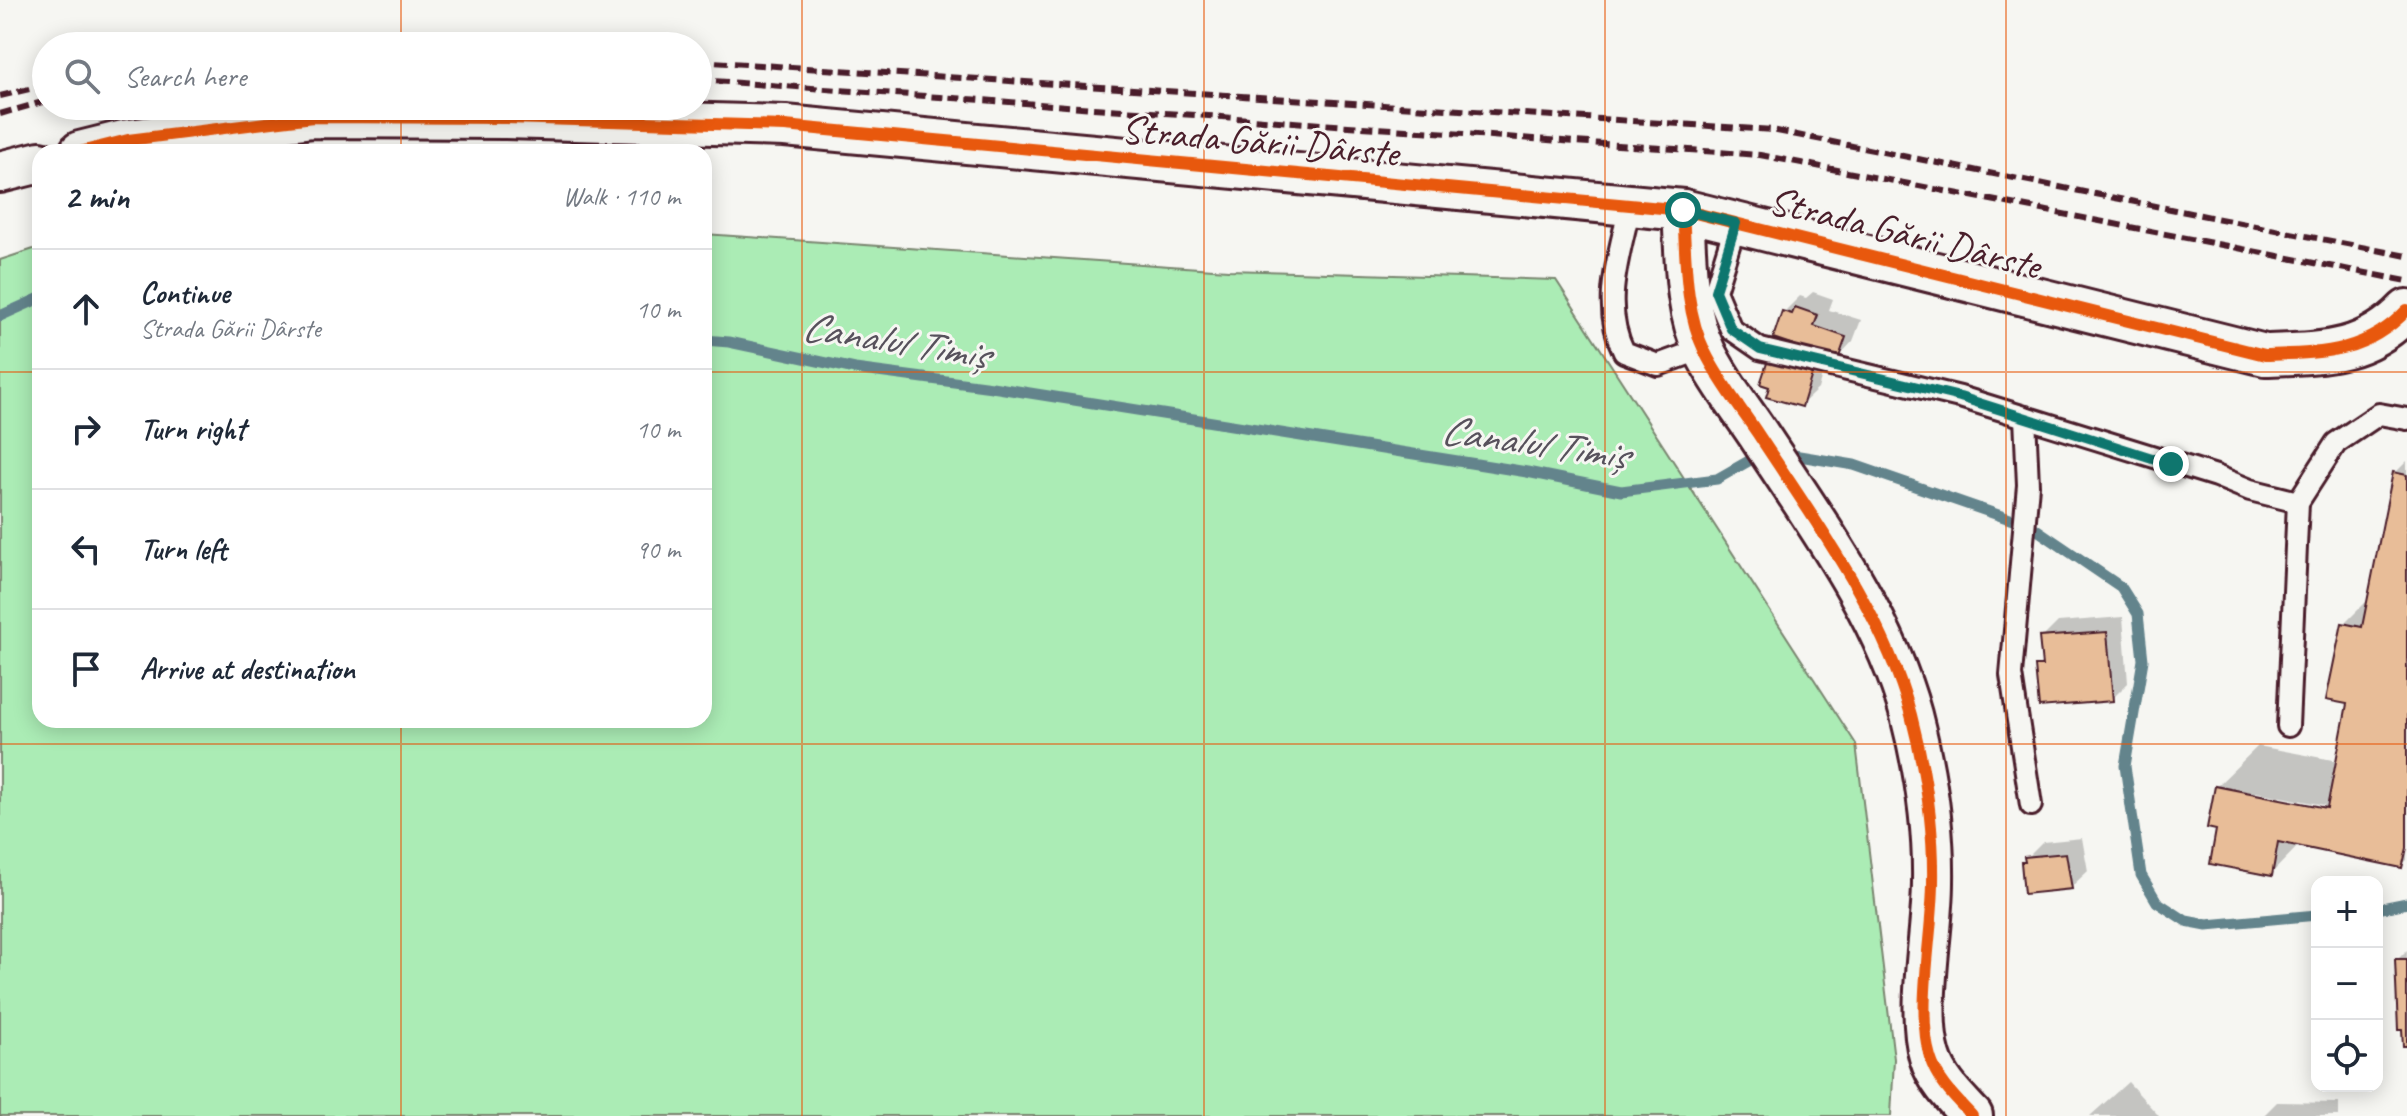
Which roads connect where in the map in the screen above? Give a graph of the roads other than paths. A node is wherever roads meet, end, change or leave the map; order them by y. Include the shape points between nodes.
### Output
1 (289, 120) edge
2 (576, 120) edge
3 (112, 144) edge
4 (32, 164) edge
5 (0, 172) edge
6 (1630, 205) junction
7 (1683, 210) junction
8 (1736, 223) junction
9 (2407, 310) edge
10 (1718, 340) junction
11 (2025, 417) junction
12 (2407, 419) edge
13 (2298, 502) junction
14 (2288, 726) dead end
15 (2031, 805) dead end
16 (1972, 1116) edge

1 - 3 street, Strada Gării Dârste
2 - 6 street, Strada Gării Dârste via 785,126
4 - 5 street
6 - 7 street, Strada Gării Dârste
6 - 10 lane via 1610,308 1624,352 1658,365
7 - 8 street, Strada Gării Dârste
7 - 10 street via 1688,292
8 - 9 street, Strada Gării Dârste via 2265,355 2337,352 2391,327
8 - 10 lane via 1715,291
10 - 11 lane
10 - 16 street via 1769,450 1844,565 1910,710 1930,822 1933,881 1925,1028 1930,1058 1944,1085
11 - 13 lane
11 - 15 lane via 2028,485 2011,675
12 - 13 lane via 2379,414 2336,443
13 - 14 lane

